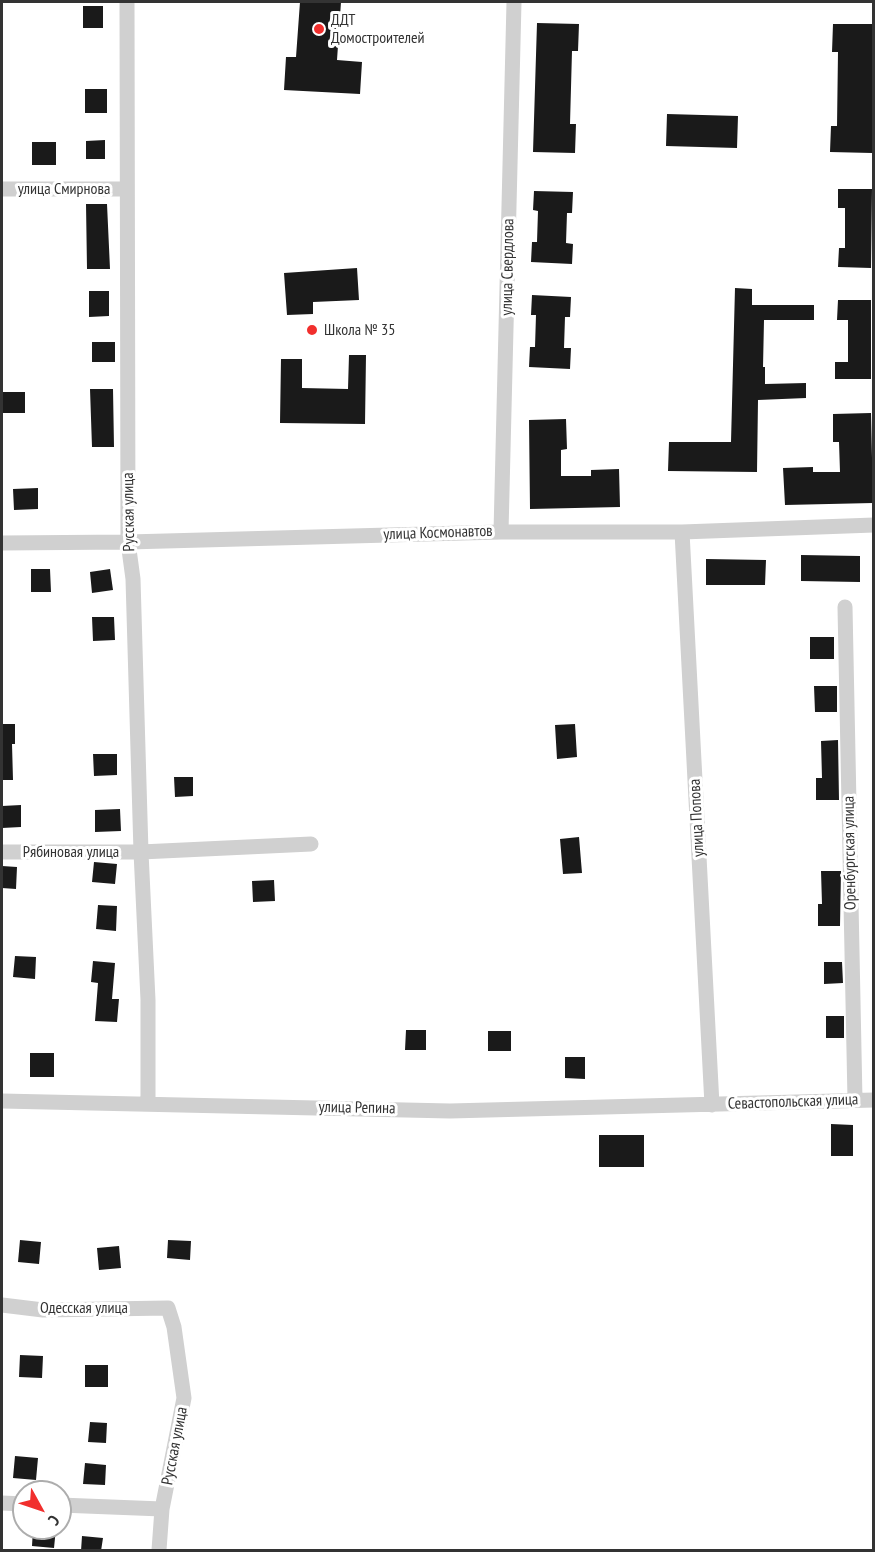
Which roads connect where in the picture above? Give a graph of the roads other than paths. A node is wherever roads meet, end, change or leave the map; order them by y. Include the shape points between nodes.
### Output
1 (127, 2) edge
2 (514, 2) edge
3 (2, 189) edge
4 (127, 189) junction
5 (873, 525) edge
6 (501, 531) junction
7 (682, 532) junction
8 (128, 542) junction
9 (2, 543) edge
10 (845, 607) dead end
11 (311, 844) dead end
12 (2, 852) edge
13 (141, 852) junction
14 (855, 1100) junction
15 (873, 1100) edge
16 (2, 1101) edge
17 (148, 1104) junction
18 (712, 1105) junction
19 (2, 1305) edge
20 (168, 1308) joint
21 (72, 1505) edge
22 (162, 1509) junction
23 (159, 1551) edge

1 - 4 street, Русская улица
2 - 6 street, улица Свердлова
3 - 4 street, улица Смирнова
4 - 8 street, Русская улица
5 - 7 street, улица Космонавтов
6 - 7 street, улица Космонавтов
6 - 8 street, улица Космонавтов
7 - 18 street, улица Попова
8 - 9 street, улица Космонавтов
8 - 13 street, Русская улица via 133,579
10 - 14 street, Оренбургская улица
11 - 13 street
12 - 13 street, Рябиновая улица
13 - 17 street, Русская улица
14 - 15 street, Севастопольская улица
14 - 18 street, Севастопольская улица
16 - 17 street, улица Репина
17 - 18 street, улица Репина via 450,1111
19 - 20 street, Одесская улица via 43,1310
20 - 22 street, Русская улица via 184,1398
21 - 22 street
22 - 23 street, Русская улица

